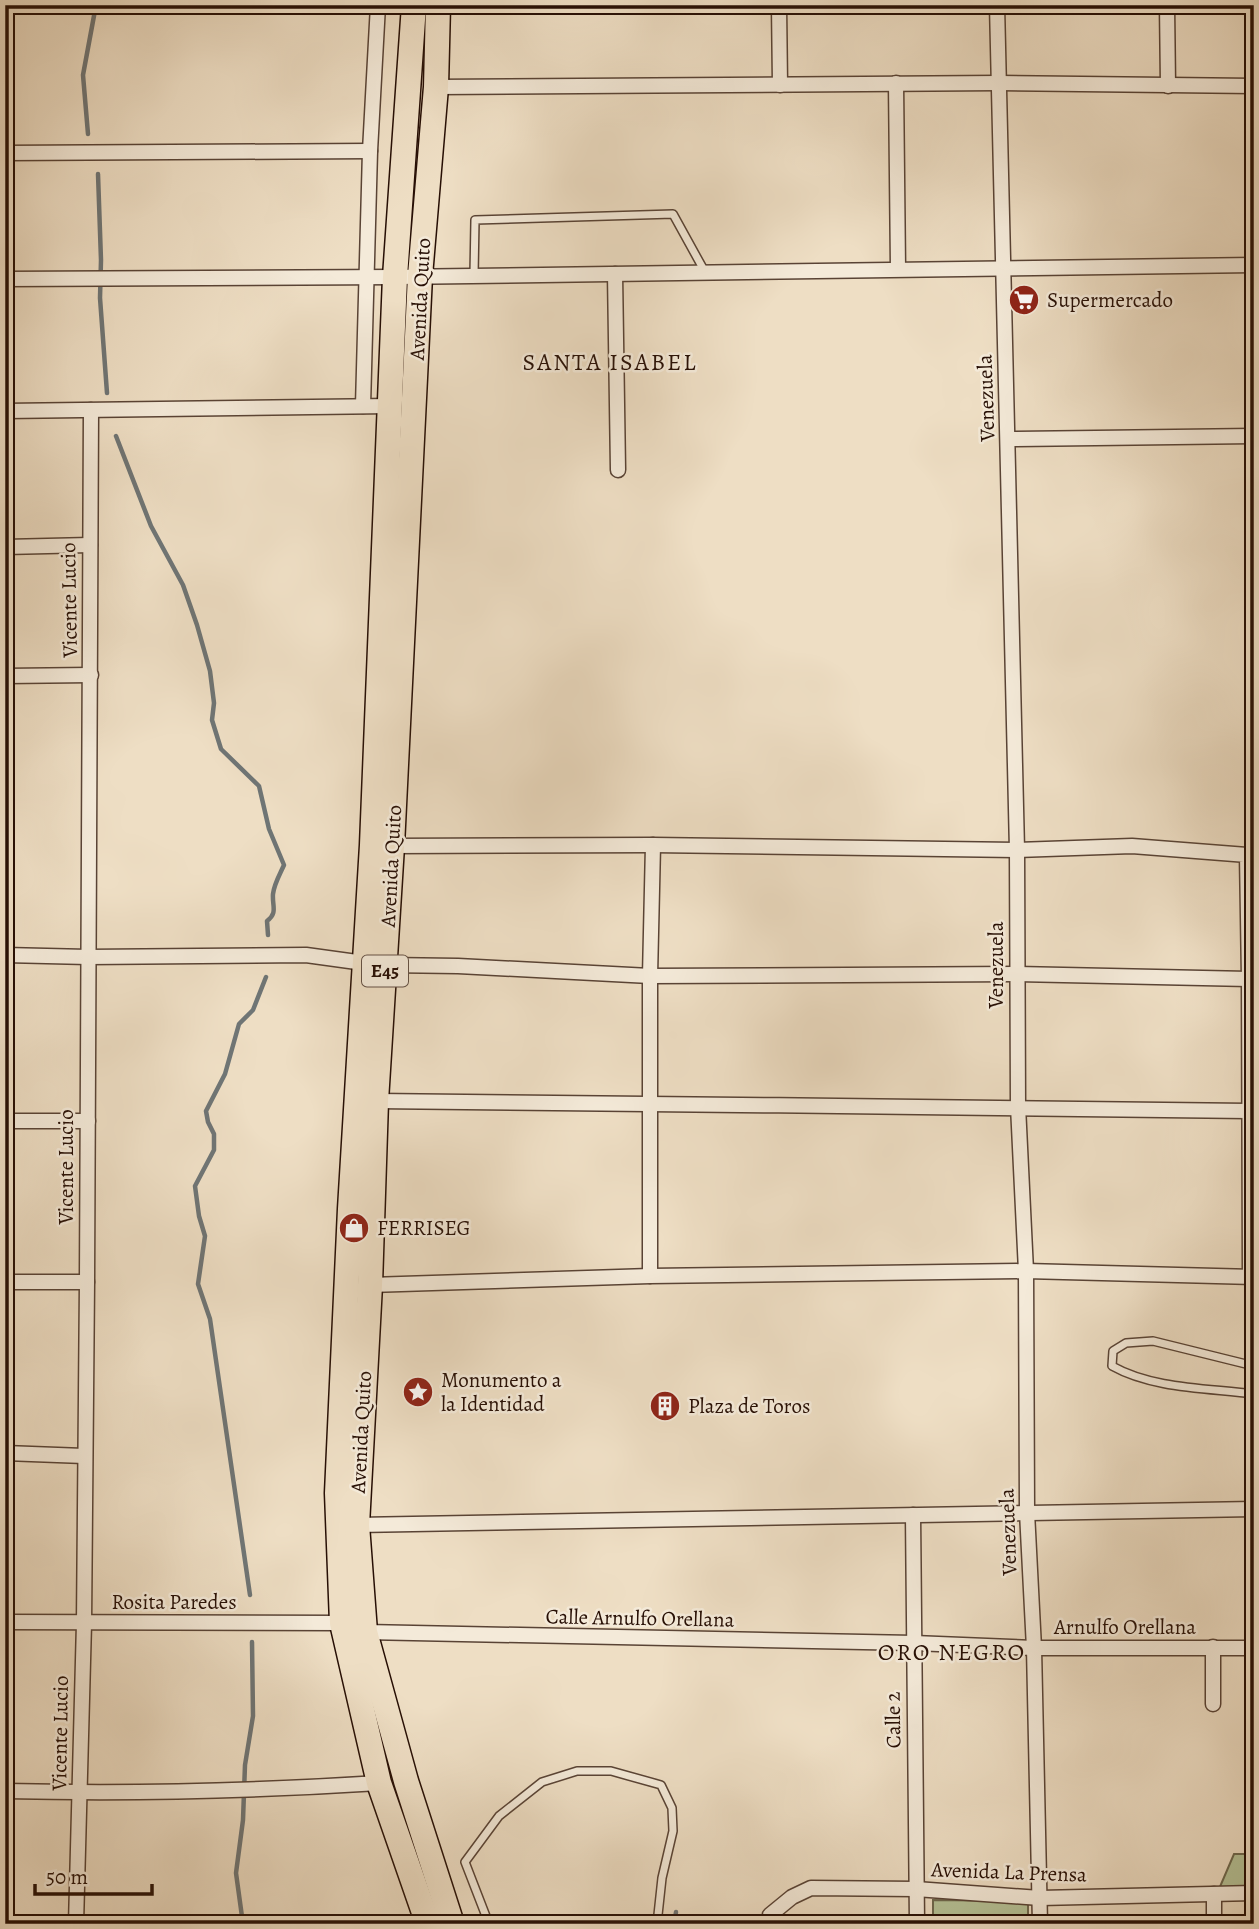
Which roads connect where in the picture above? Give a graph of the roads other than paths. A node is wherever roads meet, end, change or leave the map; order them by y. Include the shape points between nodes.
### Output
1 (378, 5) edge
2 (414, 5) edge
3 (438, 5) edge
4 (779, 5) edge
5 (997, 5) edge
6 (1167, 5) edge
7 (896, 83) junction
8 (999, 83) junction
9 (780, 85) junction
10 (1168, 86) junction
11 (1254, 86) edge
12 (436, 88) junction
13 (370, 150) junction
14 (5, 153) edge
15 (1254, 265) edge
16 (1003, 268) junction
17 (898, 269) junction
18 (705, 272) junction
19 (615, 274) junction
20 (474, 275) junction
21 (407, 276) junction
22 (366, 277) junction
23 (5, 279) edge
24 (390, 405) junction
25 (363, 406) junction
26 (91, 410) junction
27 (5, 411) edge
28 (1254, 436) edge
29 (1008, 439) junction
30 (618, 470) dead end
31 (90, 545) junction
32 (5, 547) edge
33 (91, 675) junction
34 (5, 676) edge
35 (653, 845) junction
36 (392, 846) junction
37 (1017, 850) junction
38 (5, 955) edge
39 (88, 957) junction
40 (375, 964) junction
41 (1017, 974) junction
42 (650, 976) junction
43 (1249, 979) junction
44 (376, 1101) junction
45 (649, 1105) junction
46 (1018, 1106) junction
47 (1249, 1111) junction
48 (5, 1121) edge
49 (88, 1121) junction
50 (1026, 1271) junction
51 (650, 1276) junction
52 (1252, 1277) edge
53 (5, 1282) edge
54 (87, 1282) junction
55 (370, 1285) junction
56 (1254, 1366) edge
57 (1254, 1394) edge
58 (5, 1453) edge
59 (84, 1456) junction
60 (1254, 1509) edge
61 (1027, 1512) junction
62 (913, 1515) junction
63 (357, 1525) junction
64 (5, 1622) edge
65 (84, 1623) junction
66 (342, 1623) junction
67 (365, 1632) junction
68 (914, 1643) junction
69 (1213, 1647) junction
70 (1034, 1648) junction
71 (1254, 1648) edge
72 (1213, 1704) dead end
73 (379, 1783) junction
74 (5, 1791) edge
75 (80, 1793) junction
76 (916, 1889) junction
77 (1254, 1893) edge
78 (1214, 1894) junction
79 (1040, 1898) junction
80 (771, 1919) edge
81 (76, 1924) edge
82 (428, 1924) edge
83 (452, 1924) edge
84 (489, 1924) edge
85 (657, 1924) edge
86 (916, 1924) edge
87 (1040, 1924) edge
88 (1214, 1924) edge

1 - 13 street
2 - 21 highway, Avenida Quito / E45
3 - 12 highway, Avenida Quito / E45
4 - 9 street
5 - 8 street, Venezuela
6 - 10 street
7 - 8 street
7 - 9 street
7 - 17 street
8 - 10 street
8 - 16 street, Venezuela
9 - 12 street
10 - 11 street
12 - 21 highway, Avenida Quito / E45
13 - 14 street
13 - 22 street
15 - 16 street
16 - 17 street
16 - 29 street, Venezuela
17 - 18 street
18 - 19 street
18 - 20 lane via 673,214 475,220
19 - 20 street
19 - 30 street
20 - 21 street
21 - 22 street
21 - 24 highway, Avenida Quito / E45
21 - 36 highway, Avenida Quito / E45
22 - 23 street
22 - 25 street
24 - 25 street
24 - 40 highway, Avenida Quito / E45 via 372,845
25 - 26 street
26 - 27 street
26 - 31 street, Vicente Lucio
28 - 29 street
29 - 37 street, Venezuela
31 - 32 street
31 - 33 street, Vicente Lucio
33 - 34 street
33 - 39 street, Vicente Lucio
35 - 36 street
35 - 37 street
35 - 42 street
36 - 40 highway, Avenida Quito / E45
37 - 41 street, Venezuela
37 - 43 street via 1132,846 1247,855
38 - 39 street
39 - 40 street via 306,956
39 - 49 street, Vicente Lucio
40 - 42 street
40 - 44 highway, Avenida Quito / E45
40 - 66 highway, Avenida Quito / E45 via 337,1493
41 - 42 street
41 - 43 street
41 - 46 street, Venezuela
42 - 45 street
43 - 47 street
44 - 45 street
44 - 55 highway, Avenida Quito / E45
45 - 46 street
45 - 51 street
46 - 47 street
46 - 50 street, Venezuela
47 - 52 street
48 - 49 street
49 - 54 street, Vicente Lucio
50 - 51 street
50 - 52 street
50 - 61 street, Venezuela
51 - 55 street
53 - 54 street
54 - 59 street, Vicente Lucio
55 - 63 highway, Avenida Quito / E45
56 - 57 lane via 1153,1341 1126,1343 1113,1351 1112,1366 1129,1376 1154,1381
58 - 59 street
59 - 65 street, Vicente Lucio
60 - 61 street
61 - 62 street
61 - 70 street, Venezuela
62 - 63 street
62 - 68 street, Calle 2
63 - 67 highway, Avenida Quito / E45
64 - 65 street, Rosita Paredes
65 - 66 street, Rosita Paredes
65 - 75 street, Vicente Lucio
66 - 73 highway, Avenida Quito / E45
67 - 68 street, Calle Arnulfo Orellana
67 - 83 highway, Avenida Quito / E45
68 - 70 street, Arnulfo Orellana
68 - 76 street, Calle 2
69 - 70 street, Arnulfo Orellana
69 - 71 street, Arnulfo Orellana
69 - 72 street
70 - 79 street, Venezuela
73 - 75 street via 257,1791
73 - 82 highway, Avenida Quito / E45
74 - 75 street
75 - 81 street, Vicente Lucio
76 - 79 street, Avenida La Prensa
76 - 80 street, Avenida La Prensa via 811,1888 792,1897
76 - 86 street, Calle 2
77 - 78 street, Avenida La Prensa
78 - 79 street, Avenida La Prensa
78 - 88 street
79 - 87 street, Venezuela
84 - 85 lane via 465,1862 499,1816 542,1782 577,1771 611,1771 662,1785 672,1808 673,1831

